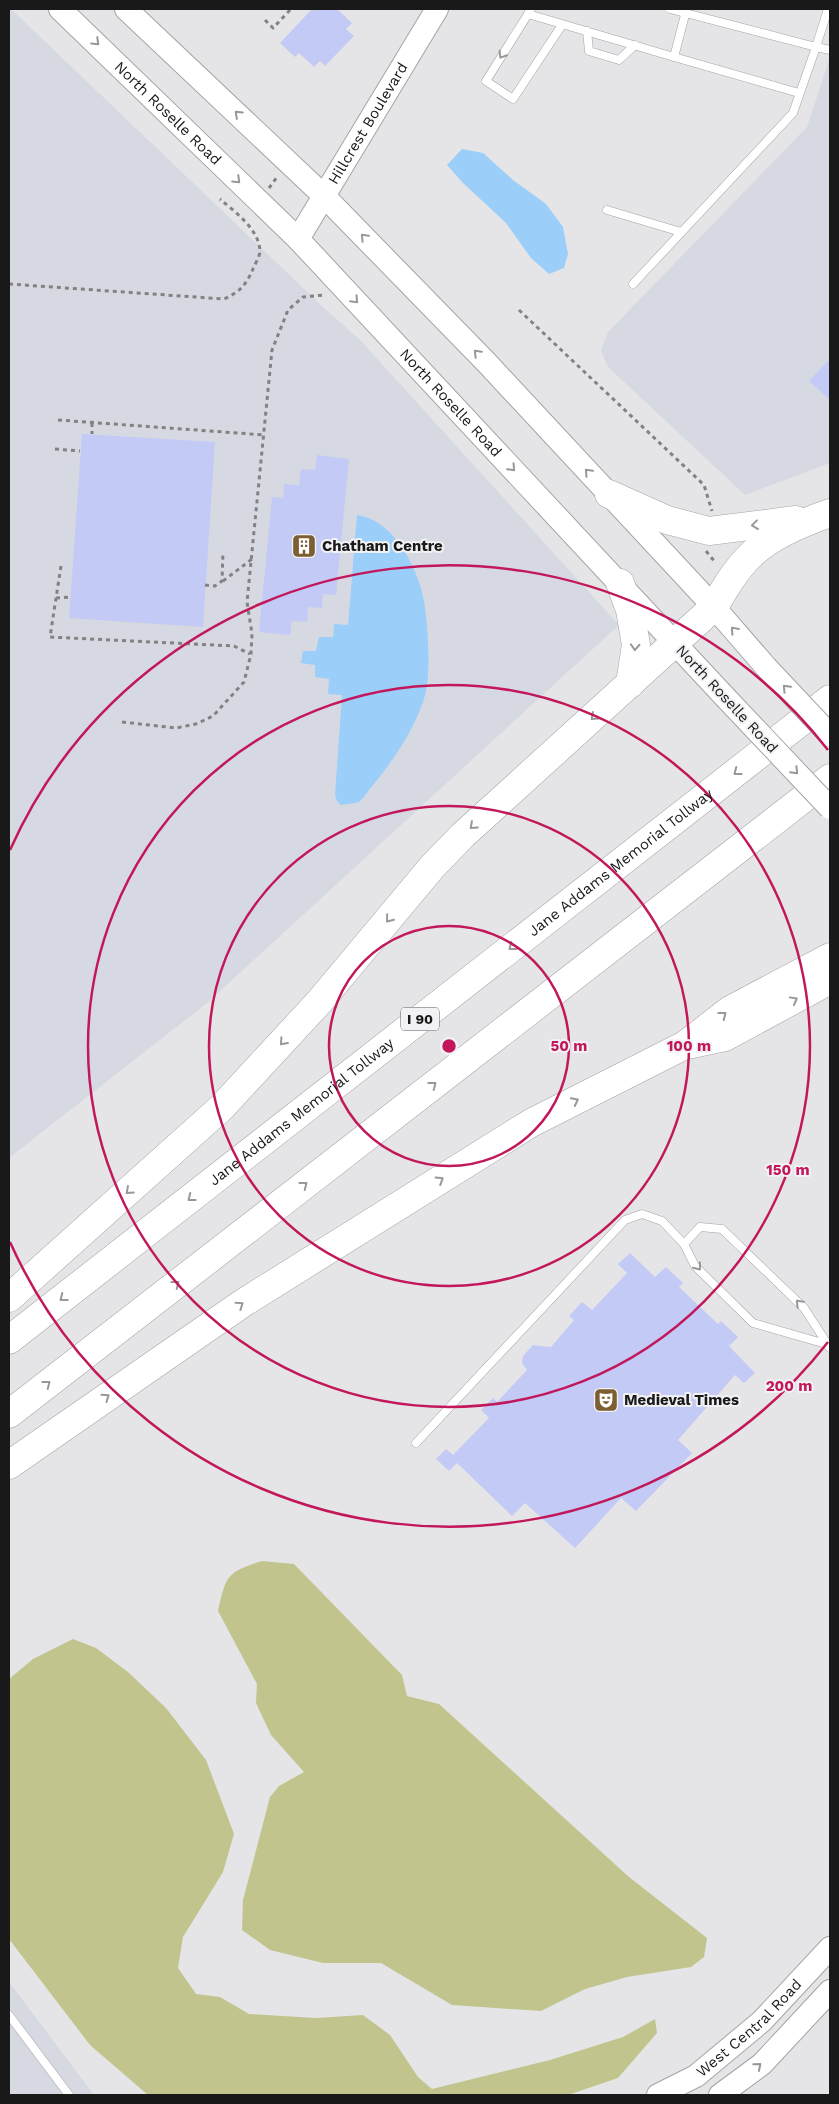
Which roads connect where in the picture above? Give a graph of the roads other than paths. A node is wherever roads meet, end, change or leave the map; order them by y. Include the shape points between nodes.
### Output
1 (60, 9) edge
2 (126, 9) edge
3 (437, 9) edge
4 (670, 9) edge
5 (828, 9) edge
6 (530, 11) edge
7 (686, 11) edge
8 (562, 25) junction
9 (587, 32) junction
10 (635, 45) junction
11 (816, 47) junction
12 (830, 50) edge
13 (674, 57) junction
14 (799, 93) junction
15 (324, 196) junction
16 (607, 210) dead end
17 (681, 232) junction
18 (298, 239) junction
19 (632, 284) dead end
20 (609, 494) junction
21 (825, 515) edge
22 (620, 583) junction
23 (714, 607) junction
24 (675, 642) junction
25 (630, 684) junction
26 (830, 699) edge
27 (830, 736) edge
28 (830, 778) edge
29 (830, 808) edge
30 (830, 957) edge
31 (830, 980) edge
32 (685, 1045) junction
33 (684, 1244) junction
34 (9, 1298) edge
35 (9, 1340) edge
36 (828, 1346) edge
37 (9, 1414) edge
38 (416, 1443) dead end
39 (9, 1464) edge
40 (829, 1953) edge
41 (830, 1992) edge
42 (9, 2015) edge
43 (672, 2092) edge
44 (69, 2095) edge
45 (720, 2095) edge

1 -> 18 main road, North Roselle Road
15 -> 2 main road
3 - 15 main road, Hillcrest Boulevard
4 - 7 lane
5 - 11 lane
6 - 8 lane
6 -> 8 lane via 486,81 513,99
7 - 11 lane
7 - 13 lane
8 - 9 lane
9 - 10 lane
9 - 10 lane via 589,51 619,60
10 - 13 lane
11 - 12 lane
11 - 14 lane
13 - 14 lane
14 - 17 lane via 792,113 783,124
15 - 18 main road, Hillcrest Boulevard
20 -> 15 main road
16 - 17 lane
17 - 19 lane
18 -> 22 main road, North Roselle Road
21 -> 20 highway via 709,531 667,520
20 - 23 main road
21 - 23 highway via 773,538 752,554
22 - 24 main road, North Roselle Road
22 -> 25 highway via 630,610 636,645
23 - 24 highway
27 -> 23 main road, bridge
24 - 25 highway
24 -> 29 main road, North Roselle Road, bridge
25 -> 34 highway via 432,867 354,962 222,1108
26 -> 35 highway, Jane Addams Memorial Tollway / I 90
37 -> 28 highway
32 -> 30 highway via 730,1010
32 -> 31 highway via 725,1037
39 -> 32 highway via 243,1303 531,1123
33 -> 36 lane via 695,1266 753,1322
36 -> 33 lane via 804,1308 722,1229 700,1227
33 - 38 lane via 662,1221 642,1214 625,1220
40 - 43 main road, West Central Road via 762,2020
45 -> 41 main road, West Central Road via 762,2064
42 - 44 lane

